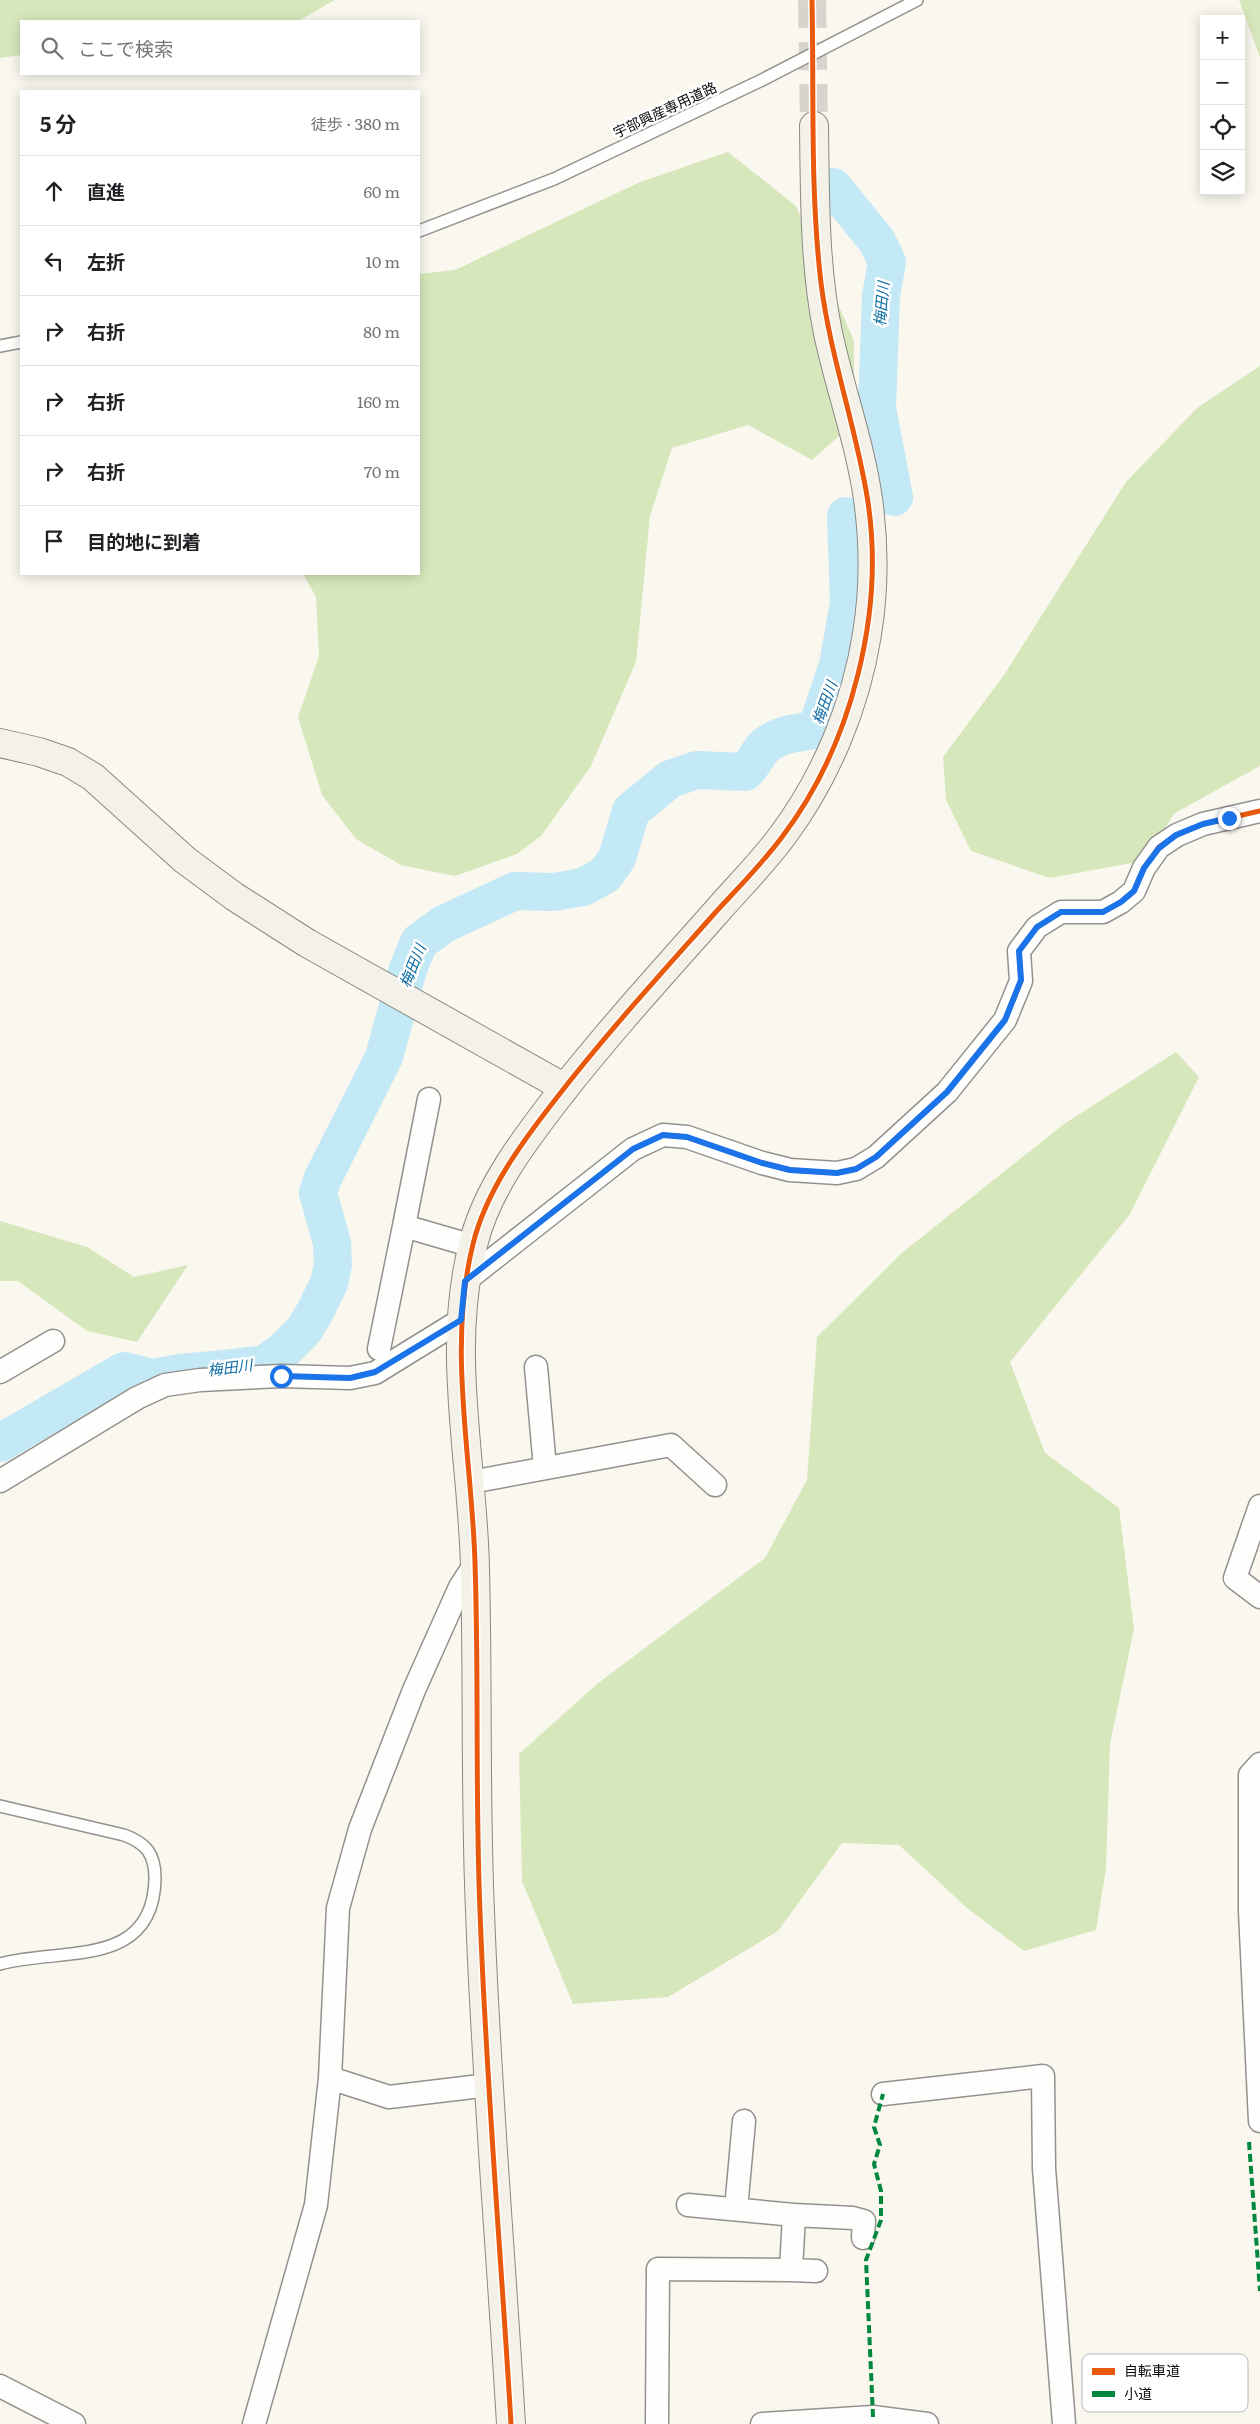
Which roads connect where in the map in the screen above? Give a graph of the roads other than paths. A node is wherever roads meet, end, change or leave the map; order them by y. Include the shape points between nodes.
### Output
1 (917, 0) edge
2 (814, 126) tunnel mouth
3 (420, 231) edge
4 (20, 342) edge
5 (0, 346) edge
6 (0, 743) edge
7 (1260, 811) edge
8 (565, 1088) junction
9 (429, 1100) dead end
10 (404, 1226) junction
11 (473, 1246) junction
12 (465, 1281) junction
13 (461, 1320) junction
14 (52, 1341) dead end
15 (379, 1349) dead end
16 (536, 1367) dead end
17 (1, 1370) edge
18 (545, 1468) junction
19 (0, 1480) edge
20 (471, 1482) junction
21 (715, 1485) dead end
22 (1260, 1506) edge
23 (475, 1564) junction
24 (1260, 1597) edge
25 (1260, 1764) edge
26 (0, 1806) edge
27 (0, 1964) edge
28 (330, 2078) junction
29 (489, 2085) junction
30 (882, 2094) dead end
31 (744, 2121) dead end
32 (1260, 2121) edge
33 (688, 2205) dead end
34 (736, 2209) junction
35 (794, 2215) junction
36 (863, 2238) dead end
37 (791, 2270) junction
38 (816, 2271) dead end
39 (0, 2386) edge
40 (74, 2424) edge
41 (254, 2424) edge
42 (511, 2424) edge
43 (658, 2424) edge
44 (762, 2424) edge
45 (927, 2424) edge
46 (1064, 2424) edge

1 - 3 lane, 宇部興産専用道路 via 762,80 554,179
2 - 8 street via 816,221 827,330 868,500 872,591 860,668 835,744 782,838 602,1041
4 - 5 lane
6 - 8 street via 68,762 93,777 185,860 235,897 315,948
7 - 12 street via 1203,824 1176,835 1159,848 1144,868 1134,891 1121,902 1103,912 1061,912 1037,927 1019,951 1021,980 1005,1020 947,1092 876,1157 856,1169 837,1173 790,1170 687,1137 663,1135 633,1149
8 - 11 street via 533,1129 500,1182
9 - 10 street
10 - 11 street
10 - 15 street
11 - 12 street
12 - 13 street
13 - 19 street via 375,1372 350,1378 281,1376 165,1385 137,1398
13 - 20 street via 460,1362
14 - 17 street
16 - 18 street
18 - 20 street
18 - 21 street via 671,1445
20 - 23 street
22 - 24 street via 1235,1578
23 - 28 street via 437,1635 360,1829 338,1908
23 - 29 street via 480,1910
25 - 32 street via 1250,1775 1250,1911
26 - 27 lane via 139,1841 151,1854 155,1869 149,1914 132,1935 97,1952
28 - 29 street via 389,2097
28 - 41 street via 316,2206
29 - 42 street
30 - 46 street via 1043,2076 1044,2168
31 - 34 street
33 - 34 street
34 - 35 street
35 - 36 street via 864,2221
35 - 37 street
37 - 38 street
37 - 43 street via 658,2269
39 - 40 street
44 - 45 street via 872,2417

